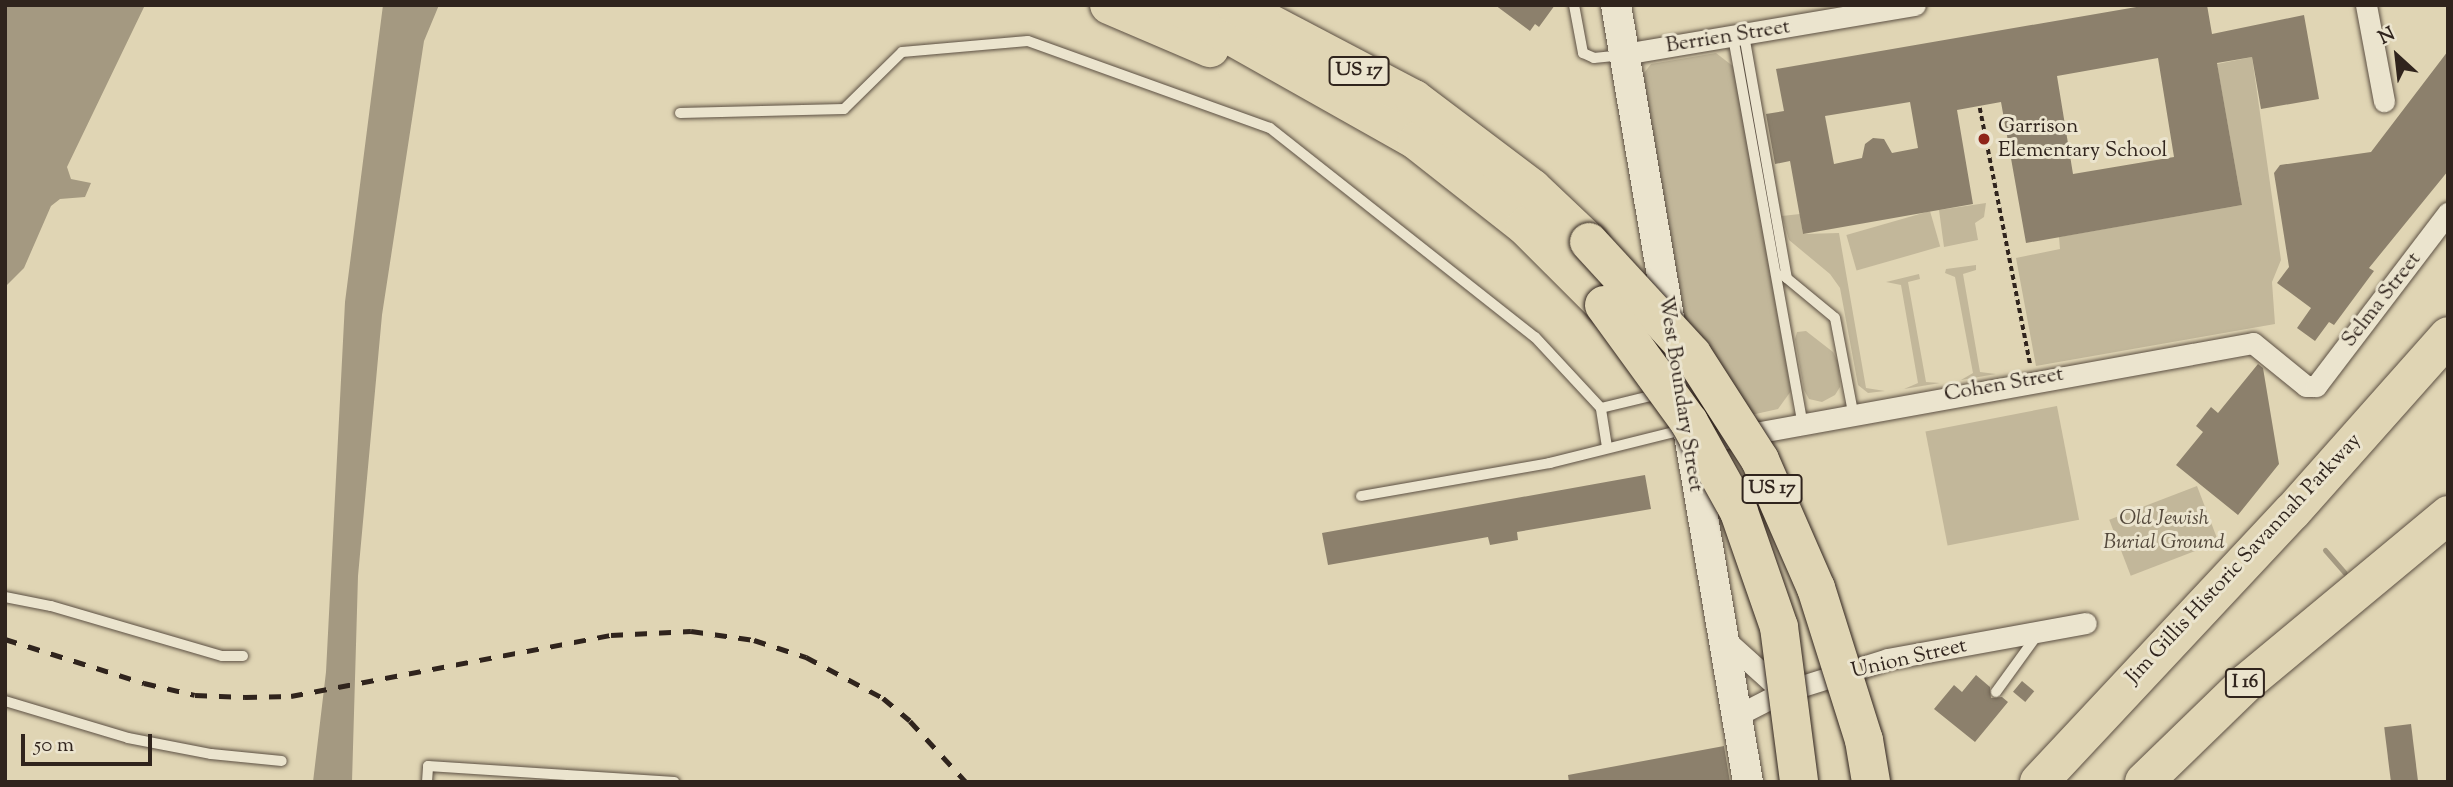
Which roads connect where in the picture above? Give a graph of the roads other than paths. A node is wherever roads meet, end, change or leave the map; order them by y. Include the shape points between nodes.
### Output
1 (1109, 5) edge
2 (1176, 5) edge
3 (1235, 5) edge
4 (1291, 5) edge
5 (1574, 5) edge
6 (1615, 5) edge
7 (1915, 5) edge
8 (2366, 5) edge
9 (1738, 36) junction
10 (1624, 54) junction
11 (2384, 101) dead end
12 (1356, 107) junction
13 (680, 113) dead end
14 (1477, 147) junction
15 (2448, 214) edge
16 (1775, 269) junction
17 (1787, 278) junction
18 (2448, 336) edge
19 (2311, 386) joint
20 (1679, 390) junction
21 (1601, 408) junction
22 (1853, 412) junction
23 (1802, 421) junction
24 (1687, 437) junction
25 (1607, 447) junction
26 (1361, 496) dead end
27 (2448, 515) edge
28 (2448, 540) edge
29 (2356, 595) junction
30 (5, 597) edge
31 (2086, 623) dead end
32 (2040, 632) junction
33 (1722, 637) junction
34 (243, 656) dead end
35 (1783, 692) junction
36 (1996, 692) dead end
37 (5, 701) edge
38 (1738, 715) junction
39 (282, 761) dead end
40 (1750, 775) edge
41 (427, 782) edge
42 (674, 782) edge
43 (1799, 782) edge
44 (1871, 782) edge
45 (2039, 782) edge
46 (2144, 782) edge

1 - 12 highway
2 - 12 highway, US 17
3 - 14 highway, US 17 via 1414,99
4 - 14 highway via 1400,71
5 - 10 lane via 1583,53 1594,58
6 - 10 main road, West Boundary Street
7 - 9 street, Berrien Street
8 - 11 street
9 - 10 street, Berrien Street
9 - 16 lane
9 - 17 lane
10 - 20 main road, West Boundary Street
12 - 43 highway, US 17, bridge via 1417,141 1471,180 1571,268 1604,305 1689,422 1739,512 1763,569 1779,626
13 - 21 lane via 844,109 902,52 1028,41 1270,128 1535,337
14 - 44 highway, US 17, bridge via 1532,188 1589,242 1692,354 1760,460 1816,589 1864,740
15 - 19 street, Selma Street
16 - 17 lane
16 - 23 lane
17 - 22 lane via 1835,317
18 - 45 highway, Jim Gillis Historic Savannah Parkway via 2292,512
19 - 22 street, Cohen Street via 2253,343
20 - 21 lane
20 - 24 main road, West Boundary Street
21 - 25 lane
22 - 23 street, Cohen Street
23 - 24 street, Cohen Street
24 - 25 lane
24 - 33 main road, West Boundary Street
25 - 26 lane via 1550,463
27 - 29 highway, I 16
28 - 29 highway
29 - 46 highway, I 16 via 2246,683
30 - 34 lane via 222,656
31 - 32 street, Union Street
32 - 35 street, Union Street via 1888,659
32 - 36 lane
33 - 35 street
33 - 38 main road, West Boundary Street
35 - 38 street, Union Street
37 - 39 lane via 128,738 211,754
38 - 40 main road, West Boundary Street
41 - 42 lane via 428,766

